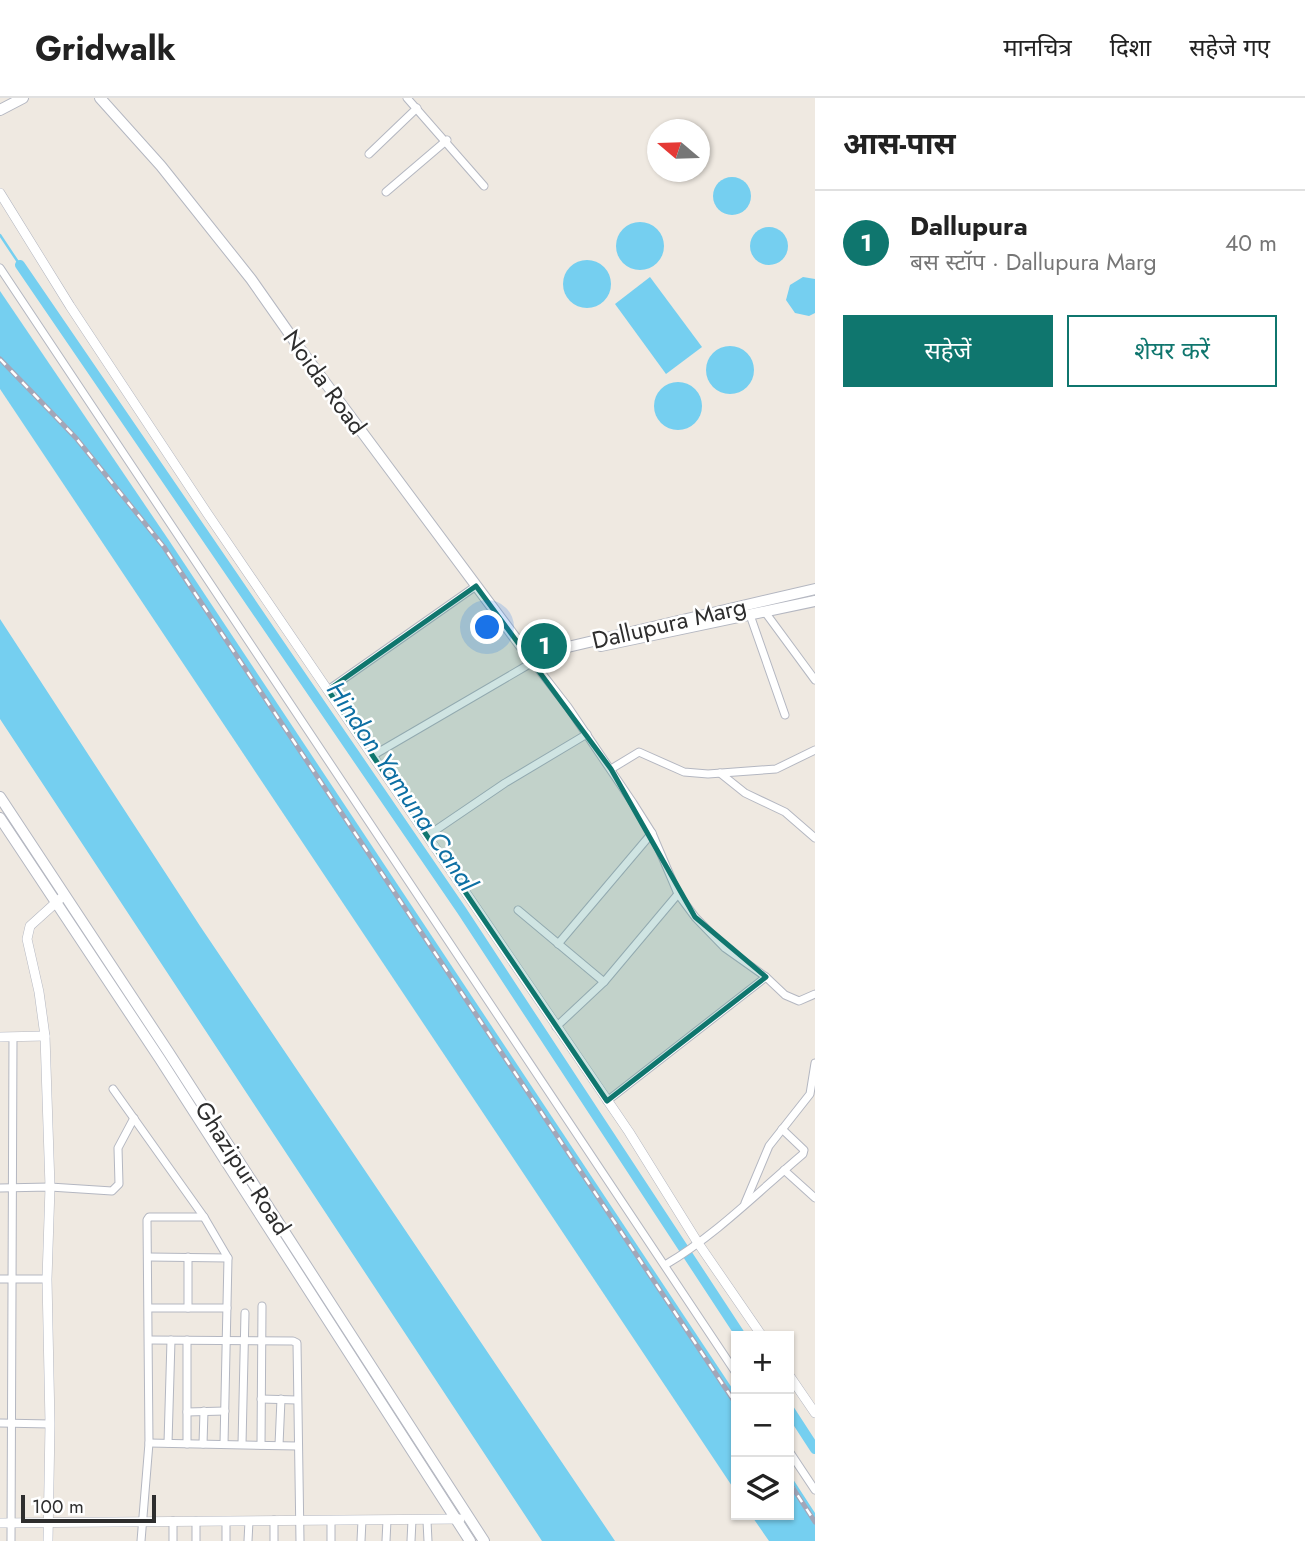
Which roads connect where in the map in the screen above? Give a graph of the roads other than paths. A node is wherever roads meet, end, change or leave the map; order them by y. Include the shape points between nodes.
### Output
1 (23, 98) edge
2 (100, 98) edge
3 (407, 98) edge
4 (417, 108) junction
5 (0, 110) edge
6 (447, 141) junction
7 (369, 154) dead end
8 (484, 186) dead end
9 (386, 192) dead end
10 (0, 193) edge
11 (0, 268) edge
12 (476, 586) junction
13 (815, 589) edge
14 (815, 601) edge
15 (765, 612) junction
16 (750, 615) junction
17 (547, 655) junction
18 (533, 662) junction
19 (815, 680) edge
20 (328, 690) junction
21 (785, 715) dead end
22 (587, 734) junction
23 (815, 750) edge
24 (372, 756) junction
25 (611, 769) junction
26 (720, 773) junction
27 (0, 797) edge
28 (0, 818) edge
29 (652, 833) junction
30 (427, 836) junction
31 (815, 838) edge
32 (678, 894) junction
33 (61, 899) junction
34 (518, 911) dead end
35 (558, 944) junction
36 (766, 977) junction
37 (604, 982) junction
38 (815, 995) edge
39 (556, 1027) junction
40 (45, 1036) junction
41 (0, 1037) edge
42 (13, 1037) junction
43 (815, 1063) edge
44 (113, 1088) dead end
45 (607, 1101) junction
46 (134, 1118) junction
47 (782, 1129) junction
48 (784, 1170) junction
49 (50, 1187) junction
50 (0, 1188) edge
51 (12, 1189) junction
52 (815, 1198) edge
53 (743, 1207) junction
54 (204, 1217) junction
55 (698, 1243) junction
56 (149, 1257) junction
57 (188, 1257) junction
58 (228, 1258) junction
59 (665, 1265) junction
60 (0, 1279) edge
61 (47, 1279) junction
62 (12, 1280) junction
63 (262, 1306) dead end
64 (149, 1308) junction
65 (188, 1308) junction
66 (227, 1308) junction
67 (245, 1313) dead end
68 (759, 1331) edge
69 (149, 1340) junction
70 (171, 1340) junction
71 (187, 1340) junction
72 (226, 1340) junction
73 (244, 1340) junction
74 (262, 1340) junction
75 (731, 1365) edge
76 (794, 1382) edge
77 (261, 1399) junction
78 (281, 1399) junction
79 (297, 1399) junction
80 (204, 1411) junction
81 (225, 1411) junction
82 (187, 1412) junction
83 (815, 1413) edge
84 (0, 1423) edge
85 (11, 1423) junction
86 (50, 1424) junction
87 (149, 1443) junction
88 (168, 1443) junction
89 (187, 1444) junction
90 (203, 1444) junction
91 (224, 1444) junction
92 (242, 1444) junction
93 (261, 1445) junction
94 (279, 1445) junction
95 (297, 1446) junction
96 (793, 1457) edge
97 (815, 1490) edge
98 (456, 1519) junction
99 (469, 1519) junction
100 (274, 1520) junction
101 (331, 1520) junction
102 (362, 1520) junction
103 (387, 1520) junction
104 (412, 1520) junction
105 (173, 1521) junction
106 (196, 1521) junction
107 (226, 1521) junction
108 (249, 1521) junction
109 (299, 1521) junction
110 (427, 1521) junction
111 (47, 1522) junction
112 (141, 1522) junction
113 (0, 1523) edge
114 (11, 1524) junction
115 (10, 1541) edge
116 (48, 1541) edge
117 (141, 1541) edge
118 (173, 1541) edge
119 (196, 1541) edge
120 (226, 1541) edge
121 (248, 1541) edge
122 (274, 1541) edge
123 (299, 1541) edge
124 (331, 1541) edge
125 (361, 1541) edge
126 (386, 1541) edge
127 (411, 1541) edge
128 (428, 1541) edge
129 (470, 1541) edge
130 (484, 1541) edge

1 - 5 main road
2 - 12 main road, Noida Road via 162,166 251,279
3 - 4 street
4 - 6 street
4 - 7 street
6 - 8 street
6 - 9 street
10 - 20 street via 70,306
11 - 59 street
12 - 18 main road, Noida Road
12 - 20 street
13 - 17 main road, Dallupura Marg
14 - 15 main road, Dallupura Marg
15 - 16 main road, Dallupura Marg
15 - 19 street
16 - 17 main road, Dallupura Marg
16 - 21 street
17 - 18 main road
18 - 22 street
18 - 24 street
20 - 24 street
22 - 25 street
22 - 30 street
23 - 26 street via 776,769
24 - 30 street
25 - 26 street via 639,752 684,772
25 - 29 street
26 - 31 street via 744,793 785,812
27 - 33 main road, Ghazipur Road
28 - 33 main road, Ghazipur Road
29 - 32 street
29 - 35 street
30 - 39 street
32 - 36 street via 725,948
32 - 37 street
33 - 40 street via 27,932
33 - 98 main road, Ghazipur Road
33 - 99 main road, Ghazipur Road
34 - 35 street
35 - 37 street
36 - 38 street via 795,1000
36 - 45 street
37 - 39 street
39 - 45 street
40 - 42 street
40 - 49 street
41 - 42 street
42 - 51 street
43 - 47 street via 810,1094
44 - 46 street
45 - 55 street
46 - 49 street via 118,1147 119,1184 112,1191
46 - 54 street
47 - 48 street via 804,1151
47 - 53 street via 769,1146
48 - 52 street
48 - 53 street
49 - 51 street
49 - 61 street
50 - 51 street
51 - 62 street
53 - 55 street
54 - 56 street via 148,1218
54 - 58 street
55 - 59 street
55 - 68 street
56 - 57 street
56 - 64 street
57 - 58 street
57 - 65 street
58 - 66 street
59 - 75 street
60 - 62 street
61 - 62 street
61 - 86 street
62 - 85 street
63 - 74 street
64 - 65 street
64 - 69 street
65 - 66 street
66 - 72 street
67 - 73 street
69 - 70 street
69 - 87 street
70 - 71 street
70 - 88 street
71 - 72 street
71 - 82 street
72 - 73 street
72 - 81 street
73 - 74 street
73 - 92 street
74 - 77 street
74 - 79 street via 297,1343
76 - 83 street
77 - 78 street
77 - 93 street
78 - 79 street
78 - 94 street
79 - 95 street
80 - 81 street
80 - 82 street
80 - 90 street
81 - 91 street
82 - 89 street
84 - 85 street
85 - 86 street
85 - 114 street
86 - 111 street
87 - 88 street
87 - 112 street
88 - 89 street
89 - 90 street
90 - 91 street
91 - 92 street
92 - 93 street
93 - 94 street
94 - 95 street
95 - 109 street
96 - 97 street
98 - 99 street
98 - 110 street
98 - 129 main road, Ghazipur Road
99 - 130 main road, Ghazipur Road
100 - 108 street
100 - 109 street
100 - 122 street
101 - 102 street
101 - 109 street
101 - 124 street
102 - 103 street
102 - 125 street
103 - 104 street
103 - 126 street
104 - 110 street
104 - 127 street
105 - 106 street
105 - 112 street
105 - 118 street
106 - 107 street
106 - 119 street
107 - 108 street
107 - 120 street
108 - 121 street
109 - 123 street
110 - 128 street
111 - 112 street
111 - 114 street
111 - 116 street
112 - 117 street
113 - 114 street
114 - 115 street

